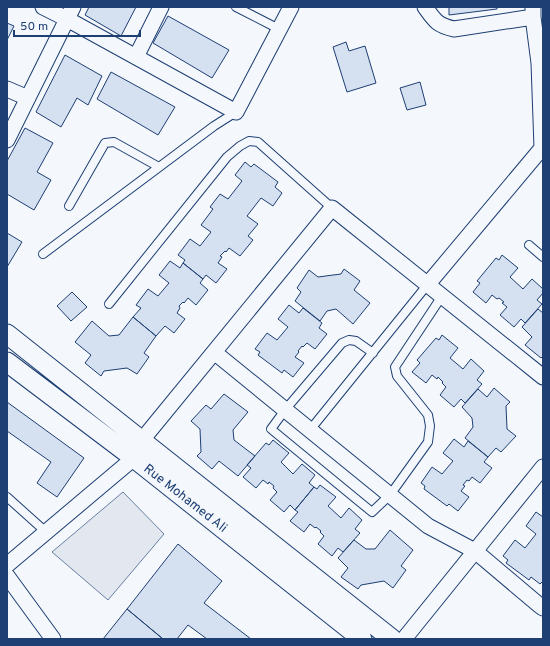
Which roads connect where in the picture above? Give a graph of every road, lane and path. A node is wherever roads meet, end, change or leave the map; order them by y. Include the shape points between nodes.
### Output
1 (43, 7) edge
2 (161, 7) edge
3 (236, 7) edge
4 (291, 7) edge
5 (425, 7) edge
6 (533, 12) edge
7 (70, 13) edge
8 (279, 29) junction
9 (136, 57) junction
10 (541, 63) edge
11 (7, 89) edge
12 (28, 98) junction
13 (236, 112) junction
14 (7, 140) edge
15 (542, 149) edge
16 (159, 167) junction
17 (69, 206) dead end
18 (332, 208) junction
19 (529, 245) dead end
20 (43, 254) dead end
21 (543, 257) edge
22 (428, 284) junction
23 (442, 296) junction
24 (109, 304) dead end
25 (7, 334) edge
26 (214, 352) junction
27 (372, 352) junction
28 (7, 362) edge
29 (543, 377) edge
30 (285, 410) junction
31 (310, 430) junction
32 (142, 440) junction
33 (134, 458) junction
34 (543, 467) edge
35 (390, 495) junction
36 (7, 497) edge
37 (46, 532) junction
38 (475, 551) junction
39 (7, 565) edge
40 (7, 576) edge
41 (543, 608) edge
42 (52, 639) edge
43 (362, 639) edge
44 (392, 639) edge
45 (404, 639) edge

1 - 7 street
2 - 9 street
3 - 8 lane
4 - 8 street
5 - 6 street via 442,26 454,29
6 - 10 street
7 - 9 street
7 - 12 street
8 - 13 street
9 - 13 street
10 - 15 street
11 - 12 street
12 - 14 street
13 - 16 lane
15 - 22 street
16 - 17 lane via 114,142 105,143
16 - 20 lane
18 - 22 street
18 - 24 lane via 258,142 249,141 227,157
18 - 26 street
19 - 21 lane
22 - 23 street
22 - 27 lane
23 - 29 street
23 - 35 lane via 395,367 396,376 428,415 430,426 428,442
25 - 32 street
26 - 30 street
26 - 32 street
27 - 30 lane via 356,341 342,343
27 - 31 lane
28 - 33 street, Rue Mohamed Ali
30 - 31 street
30 - 35 lane via 271,429 372,512
31 - 35 street
32 - 33 street
32 - 44 street
33 - 37 street
33 - 43 street, Rue Mohamed Ali
34 - 38 street
35 - 38 street via 428,526
36 - 37 lane
37 - 39 street
38 - 41 street
38 - 45 street
40 - 42 street

